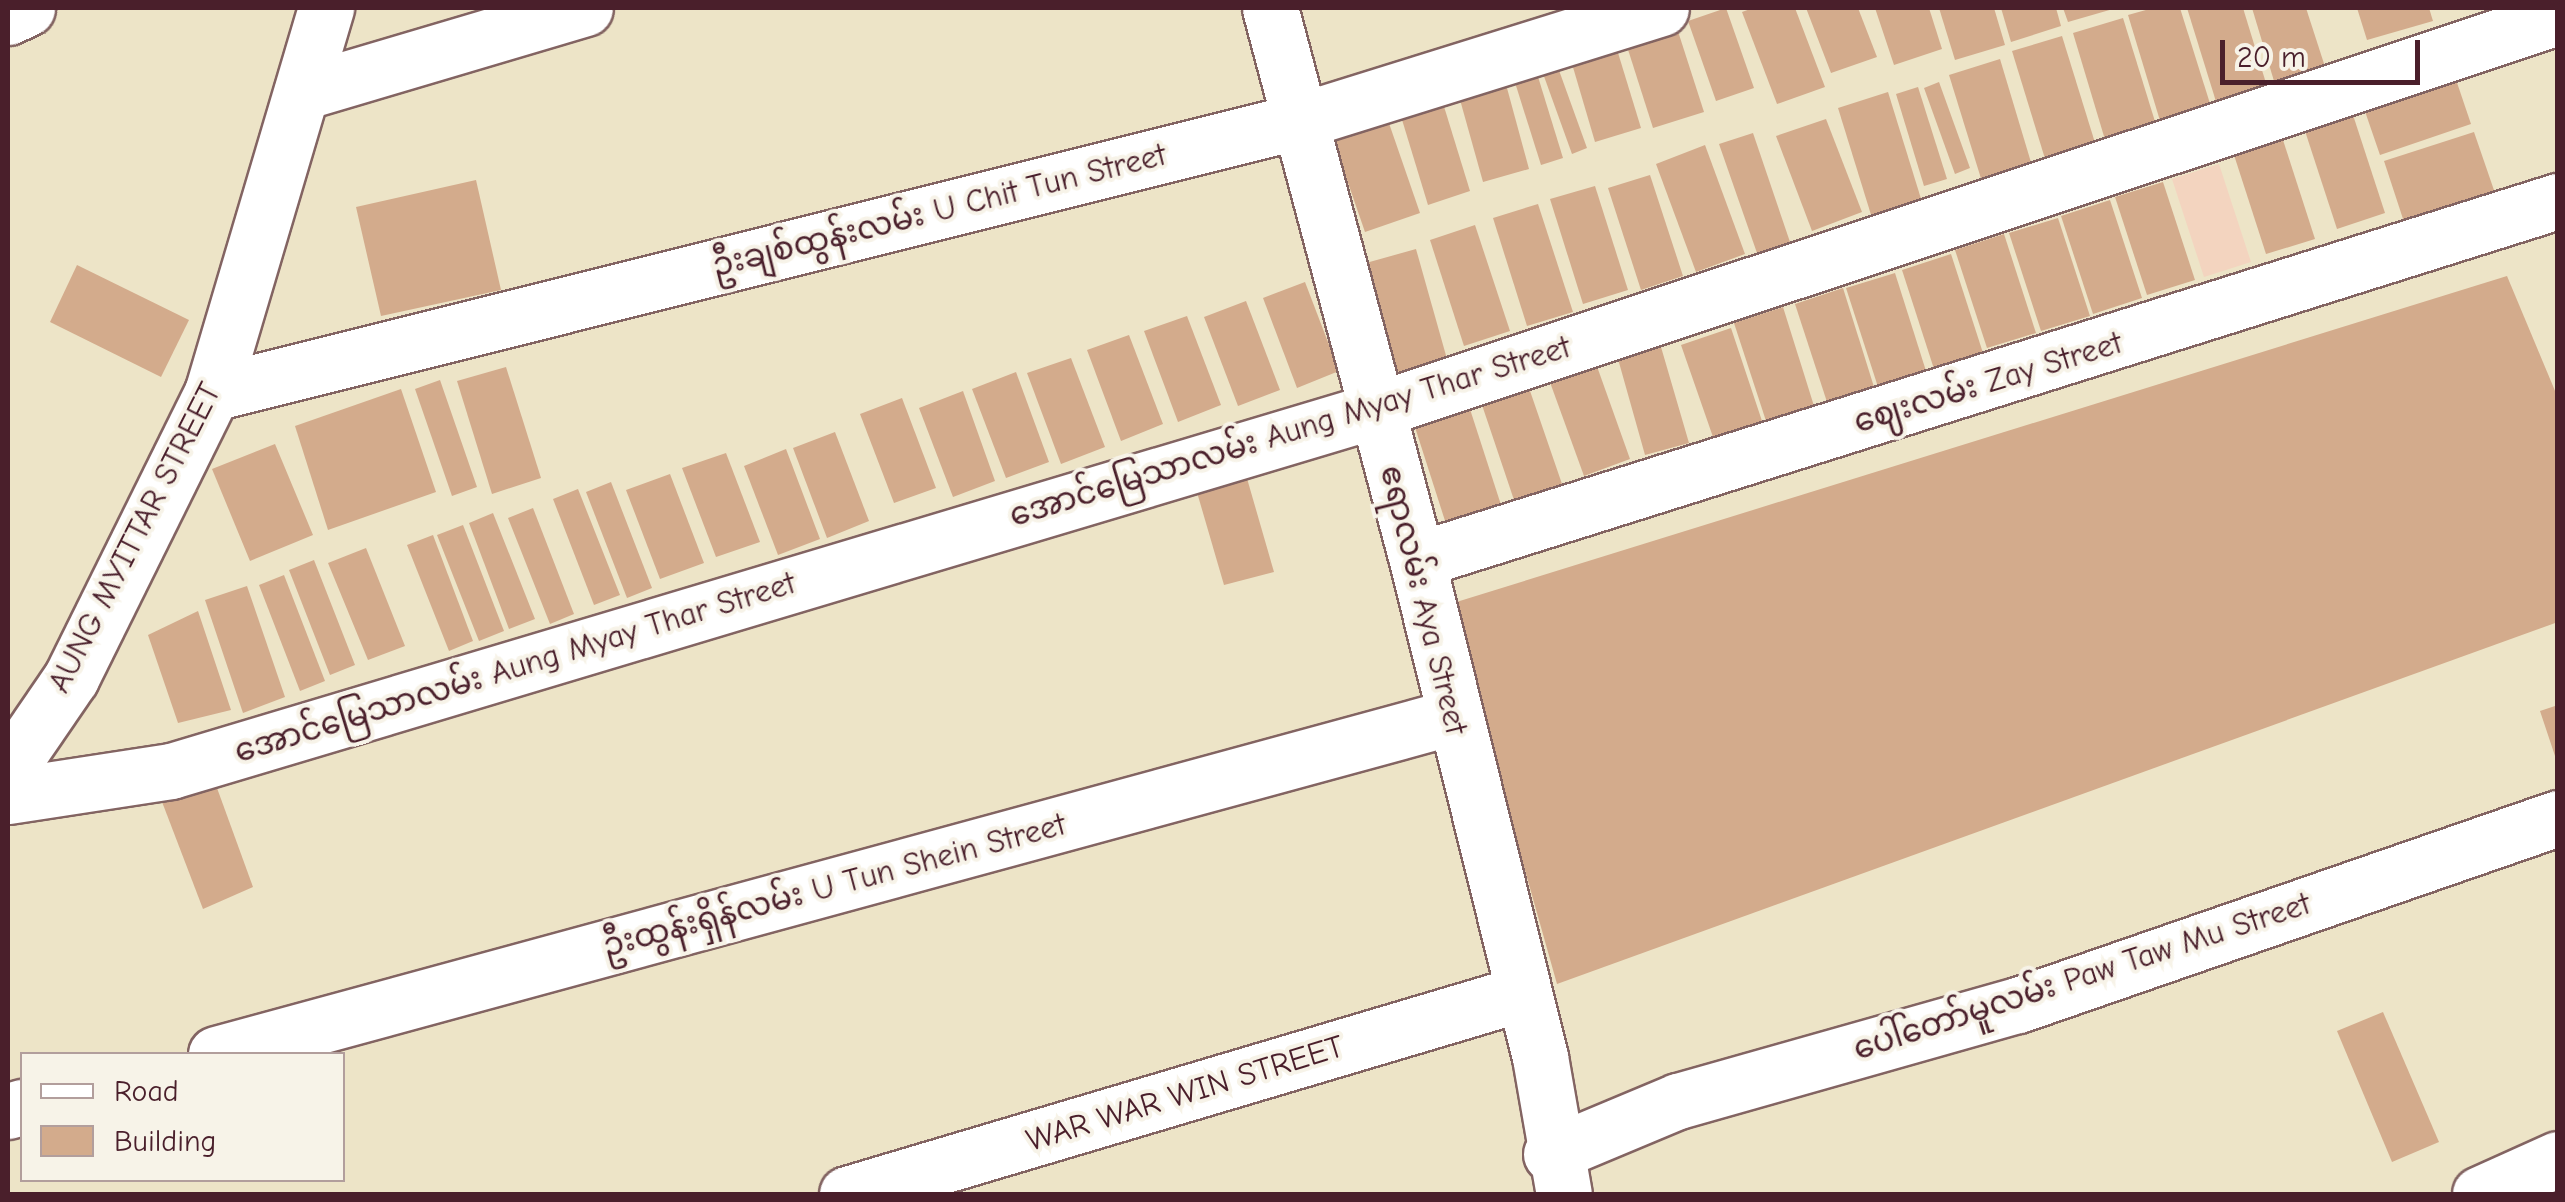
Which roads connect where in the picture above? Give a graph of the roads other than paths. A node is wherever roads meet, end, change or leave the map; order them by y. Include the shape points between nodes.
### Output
1 (326, 8) edge
2 (584, 8) edge
3 (1270, 8) edge
4 (1661, 8) edge
5 (2558, 16) edge
6 (302, 92) junction
7 (1299, 121) junction
8 (2558, 201) edge
9 (212, 393) junction
10 (1374, 411) junction
11 (1417, 560) junction
12 (1452, 717) junction
13 (8, 770) edge
14 (8, 796) edge
15 (2558, 818) edge
16 (1523, 993) junction
17 (223, 1052) edge
18 (2558, 1158) edge
19 (1558, 1174) edge
20 (848, 1194) edge
21 (2480, 1194) edge

1 - 6 street, AUNG MYITTAR STREET
2 - 6 street
3 - 7 street, ဧရာလမ်း Aya Street
4 - 7 street, ဦးချစ်ထွန်းလမ်း U Chit Tun Street
5 - 10 street, အောင်မြေသာလမ်း Aung Myay Thar Street
6 - 9 street, AUNG MYITTAR STREET
7 - 9 street, ဦးချစ်ထွန်းလမ်း U Chit Tun Street
7 - 10 street, ဧရာလမ်း Aya Street
8 - 11 street, ဈေးလမ်း Zay Street
9 - 13 street, AUNG MYITTAR STREET via 71,678
10 - 11 street, ဧရာလမ်း Aya Street
10 - 14 street, အောင်မြေသာလမ်း Aung Myay Thar Street via 171,771
11 - 12 street, ဧရာလမ်း Aya Street
12 - 16 street, ဧရာလမ်း Aya Street
12 - 17 street, ဦးထွန်းရှိန်လမ်း U Tun Shein Street
15 - 19 street, ပေါ်တော်မူလမ်း Paw Taw Mu Street via 2018,1005 1678,1101
16 - 19 street, ဧရာလမ်း Aya Street
16 - 20 street, WAR WAR WIN STREET
18 - 21 street

